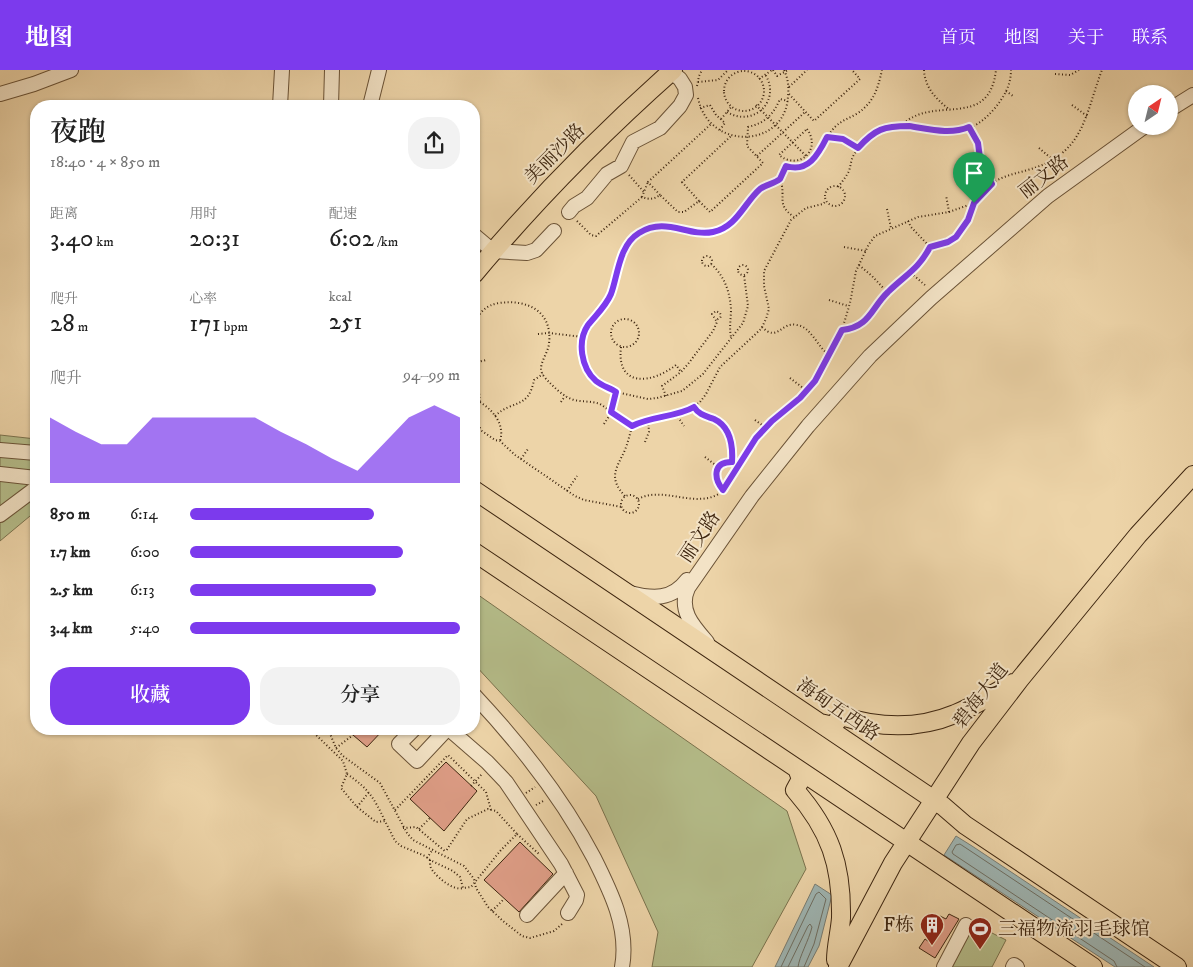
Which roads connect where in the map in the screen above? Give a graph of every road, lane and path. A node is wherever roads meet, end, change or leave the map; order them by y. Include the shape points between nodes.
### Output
1 (71, 70) edge
2 (282, 70) edge
3 (332, 70) edge
4 (379, 70) edge
5 (668, 70) edge
6 (702, 70) edge
7 (728, 70) edge
8 (772, 70) edge
9 (788, 70) edge
10 (799, 70) edge
11 (807, 70) edge
12 (852, 70) edge
13 (882, 70) edge
14 (924, 70) edge
15 (996, 70) edge
16 (1011, 70) edge
17 (1079, 70) edge
18 (1102, 70) edge
19 (784, 71) edge
20 (725, 73) junction
21 (765, 74) junction
22 (803, 74) junction
23 (1055, 74) dead end
24 (730, 77) junction
25 (759, 79) junction
26 (698, 82) junction
27 (789, 87) junction
28 (1006, 91) junction
29 (1193, 91) edge
30 (0, 94) edge
31 (789, 94) junction
32 (1193, 95) edge
33 (1013, 96) dead end
34 (280, 100) edge
35 (331, 100) edge
36 (372, 100) edge
37 (1178, 100) edge
38 (788, 101) junction
39 (1178, 104) edge
40 (756, 105) junction
41 (1072, 105) dead end
42 (732, 106) junction
43 (700, 108) junction
44 (762, 110) junction
45 (950, 110) junction
46 (727, 112) junction
47 (805, 112) junction
48 (1087, 116) junction
49 (769, 117) junction
50 (721, 119) junction
51 (711, 124) junction
52 (776, 124) junction
53 (901, 126) junction
54 (969, 127) junction
55 (719, 131) junction
56 (784, 132) junction
57 (1128, 133) edge
58 (1132, 135) edge
59 (731, 136) junction
60 (747, 137) junction
61 (827, 137) junction
62 (794, 142) junction
63 (858, 148) junction
64 (1039, 148) dead end
65 (757, 156) junction
66 (806, 156) junction
67 (1053, 160) junction
68 (620, 166) junction
69 (780, 179) junction
70 (648, 182) junction
71 (992, 184) junction
72 (838, 187) junction
73 (644, 192) junction
74 (660, 195) junction
75 (946, 195) dead end
76 (642, 197) junction
77 (699, 201) junction
78 (826, 201) junction
79 (974, 203) junction
80 (887, 209) dead end
81 (569, 212) joint
82 (949, 212) junction
83 (794, 217) junction
84 (908, 221) junction
85 (890, 228) junction
86 (554, 231) dead end
87 (481, 247) edge
88 (844, 247) dead end
89 (930, 247) junction
90 (866, 251) junction
91 (711, 264) junction
92 (858, 265) junction
93 (911, 273) junction
94 (744, 275) junction
95 (931, 291) junction
96 (887, 292) junction
97 (829, 300) dead end
98 (849, 306) junction
99 (480, 313) edge
100 (716, 320) dead end
101 (762, 327) junction
102 (842, 330) junction
103 (549, 333) junction
104 (538, 334) dead end
105 (583, 337) junction
106 (731, 337) junction
107 (621, 347) junction
108 (828, 354) junction
109 (486, 360) dead end
110 (480, 362) edge
111 (681, 372) junction
112 (543, 374) junction
113 (790, 378) dead end
114 (807, 391) junction
115 (616, 392) junction
116 (565, 396) junction
117 (666, 396) junction
118 (480, 402) edge
119 (560, 402) dead end
120 (694, 407) junction
121 (611, 412) junction
122 (676, 414) junction
123 (495, 416) junction
124 (648, 420) junction
125 (755, 420) dead end
126 (604, 424) dead end
127 (632, 426) junction
128 (684, 426) dead end
129 (480, 428) edge
130 (766, 428) junction
131 (500, 441) junction
132 (645, 442) dead end
133 (0, 445) edge
134 (30, 448) edge
135 (528, 449) dead end
136 (0, 450) edge
137 (30, 452) edge
138 (705, 458) dead end
139 (522, 459) junction
140 (732, 462) junction
141 (740, 464) junction
142 (718, 467) junction
143 (0, 474) edge
144 (1193, 475) edge
145 (577, 476) dead end
146 (30, 477) edge
147 (1193, 489) edge
148 (723, 490) junction
149 (567, 491) junction
150 (30, 492) edge
151 (480, 494) edge
152 (625, 496) junction
153 (638, 499) junction
154 (622, 507) junction
155 (0, 515) edge
156 (480, 556) edge
157 (624, 592) junction
158 (717, 654) junction
159 (1020, 679) junction
160 (480, 702) edge
161 (480, 710) edge
162 (820, 723) junction
163 (316, 735) edge
164 (330, 735) edge
165 (353, 735) dead end
166 (408, 735) edge
167 (442, 735) edge
168 (455, 735) edge
169 (336, 748) junction
170 (798, 771) junction
171 (347, 774) junction
172 (475, 781) junction
173 (542, 782) junction
174 (471, 786) dead end
175 (369, 792) junction
176 (551, 796) junction
177 (518, 798) junction
178 (938, 803) junction
179 (358, 807) junction
180 (491, 810) junction
181 (395, 811) junction
182 (527, 811) junction
183 (430, 818) dead end
184 (385, 821) junction
185 (403, 828) junction
186 (419, 829) junction
187 (911, 846) junction
188 (433, 849) junction
189 (446, 851) junction
190 (444, 855) junction
191 (429, 859) junction
192 (566, 873) junction
193 (475, 883) junction
194 (463, 888) junction
195 (504, 898) dead end
196 (492, 912) junction
197 (568, 913) joint
198 (527, 915) dead end
199 (966, 925) dead end
200 (616, 967) edge
201 (622, 967) edge
202 (837, 967) edge
203 (851, 967) edge
204 (944, 967) edge
205 (1093, 967) edge
206 (1177, 967) edge

1 - 30 street
2 - 34 street
3 - 35 street
4 - 36 street
5 - 68 street via 685,86 686,95 660,128 633,142
5 - 87 main road, 美丽沙路 via 568,154
6 - 26 path
7 - 20 path
8 - 19 path via 777,76
8 - 21 path
9 - 19 path
10 - 22 path
11 - 22 path
12 - 47 path via 860,79 814,121
13 - 61 path via 878,90 872,99 857,113 841,121
14 - 45 path via 928,88
15 - 45 path via 992,87 982,100 975,106
16 - 28 path
17 - 23 path via 1070,75
18 - 48 path
19 - 27 path
20 - 24 path
20 - 26 path via 718,80
21 - 25 path
21 - 44 path via 771,90
22 - 27 path
24 - 25 path via 742,71
24 - 42 path via 724,92
25 - 40 path via 763,90
26 - 43 path via 696,92
27 - 31 path
28 - 33 path
28 - 54 path via 991,112
29 - 37 street
31 - 38 path
31 - 47 path
32 - 39 street
38 - 49 path via 780,98
38 - 52 path
40 - 42 path via 747,110
40 - 44 path
41 - 48 path
42 - 46 path
43 - 50 path via 710,105
43 - 51 path
44 - 46 path via 746,117
44 - 49 path
45 - 53 path via 927,111
46 - 50 path
47 - 56 path
48 - 67 path via 1073,142
49 - 52 path
49 - 60 path via 748,128
50 - 55 path via 725,122
51 - 55 path
51 - 70 path
52 - 56 path
52 - 60 path via 762,134
53 - 54 path via 948,132
53 - 63 path via 878,130
54 - 71 path via 978,143 981,166
55 - 59 path
56 - 62 path
56 - 65 path
57 - 95 street, 丽文路 via 1049,189
58 - 158 street, 丽文路 via 1048,196 931,298 870,356 777,464 734,520 686,592 684,602 689,618
59 - 60 path
59 - 77 path via 682,182
60 - 65 path via 747,146
61 - 63 path via 843,139
61 - 69 path via 809,163 795,169 786,166
62 - 66 path
62 - 66 path via 780,155 790,161
62 - 66 path via 807,129 812,140
63 - 72 path
64 - 67 path
65 - 77 path via 763,163 710,212
67 - 71 path
68 - 73 path
68 - 81 street via 607,174 587,198
69 - 83 path via 784,210
69 - 105 path via 760,190 736,219 715,231 701,232 664,225 637,234 624,252 610,296
70 - 73 path
70 - 74 path
71 - 79 path
72 - 78 path via 832,186 827,190
72 - 78 path via 844,194 843,201 835,206
73 - 76 path
74 - 76 path via 649,200
74 - 77 path via 678,212 684,212
75 - 82 path
76 - 81 path via 596,236 591,235
78 - 83 path via 806,208
79 - 82 path
79 - 89 path via 968,220 956,237
80 - 85 path
82 - 84 path
83 - 101 path via 764,271 769,309
84 - 85 path
84 - 89 path
85 - 90 path via 875,236
86 - 87 street via 532,252
88 - 90 path
89 - 93 path via 920,265
90 - 92 path
91 - 91 path via 709,256 703,258 704,266
91 - 106 path via 721,275 729,294
92 - 96 path
92 - 98 path
93 - 95 path
93 - 96 path
94 - 94 path via 747,268 739,266 738,271
94 - 106 path via 747,312 740,329
95 - 157 street, 丽文路 via 862,359 808,419 753,487 680,589 670,595 656,596
96 - 102 path via 863,322
97 - 98 path
98 - 102 path
99 - 103 path via 493,304 529,304 540,312
100 - 111 path via 713,331
101 - 108 path via 775,334 787,325 803,326
101 - 120 path via 720,367 706,394
102 - 108 path
103 - 104 path
103 - 105 path
103 - 112 path via 541,370
105 - 115 path via 583,355 590,374 600,384
106 - 117 path via 703,374 682,391
107 - 107 path via 630,346 637,340 638,330 629,320 620,320 611,329 614,342
107 - 111 path via 621,364 633,378 651,378 676,365
108 - 114 path
109 - 110 path
111 - 117 path via 662,386
112 - 116 path
112 - 123 path via 534,380 532,392 524,401 501,410
113 - 114 path
114 - 130 path
115 - 117 path via 648,399
115 - 121 path
116 - 119 path
116 - 121 path via 601,404
118 - 123 path
120 - 122 path
120 - 140 path via 727,431
121 - 126 path
121 - 127 path
122 - 124 path
122 - 128 path
123 - 131 path via 502,433
124 - 127 path
124 - 132 path via 649,432
125 - 130 path
127 - 152 path via 614,478
129 - 131 path
130 - 141 path
131 - 139 path
133 - 134 street
135 - 139 path
136 - 137 street
138 - 142 path
139 - 149 path
140 - 141 path
140 - 142 path
141 - 148 path
142 - 148 path via 715,475
143 - 146 street
144 - 159 main road, 碧海大道 via 1138,535
145 - 149 path
147 - 178 main road, 碧海大道 via 1012,707
148 - 153 path via 702,498 656,494
149 - 154 path via 584,500
150 - 155 street
151 - 157 main road, 海甸五西路
152 - 153 path
152 - 154 path
153 - 154 path via 639,505 634,511 626,511
156 - 170 main road
157 - 158 main road, 海甸五西路
158 - 162 main road, 海甸五西路
159 - 162 main road via 956,714 933,722 897,726 841,716 833,726
159 - 178 main road, 碧海大道 via 971,743
160 - 201 street via 542,774 583,838 618,914 624,944
161 - 173 street
162 - 178 main road, 海甸五西路
163 - 171 path via 340,757
164 - 169 path
165 - 169 path
166 - 167 street via 399,744 417,761
168 - 177 street via 487,762
169 - 181 path via 380,784
170 - 187 main road
170 - 202 main road via 801,779 795,790 822,826 839,875 841,919
171 - 175 path
171 - 179 path via 341,788
172 - 174 path
172 - 180 path via 486,792
172 - 181 path via 448,755
173 - 176 street
173 - 177 path
175 - 179 path
175 - 184 path
176 - 182 path
176 - 200 street via 586,853 609,900 616,930
177 - 182 street
178 - 187 main road, 碧海大道
178 - 206 main road, 海甸五西路 via 964,825
179 - 184 path via 376,822
180 - 189 path via 467,819
180 - 193 path via 496,811 517,834
181 - 185 path
182 - 192 street
183 - 186 path
184 - 191 path via 400,846
185 - 186 path
185 - 188 path via 413,840
186 - 189 path
187 - 202 main road, 碧海大道 via 867,910
187 - 203 main road, 碧海大道
187 - 205 main road
188 - 190 path
188 - 191 path
189 - 190 path
190 - 193 path via 464,866
191 - 194 path via 460,877
191 - 194 path via 431,870 438,876 455,888
192 - 197 street via 577,895
192 - 198 street
193 - 194 path via 472,887
193 - 196 path via 480,897
195 - 196 path
196 - 197 path via 522,936 530,938 554,931
199 - 204 street

